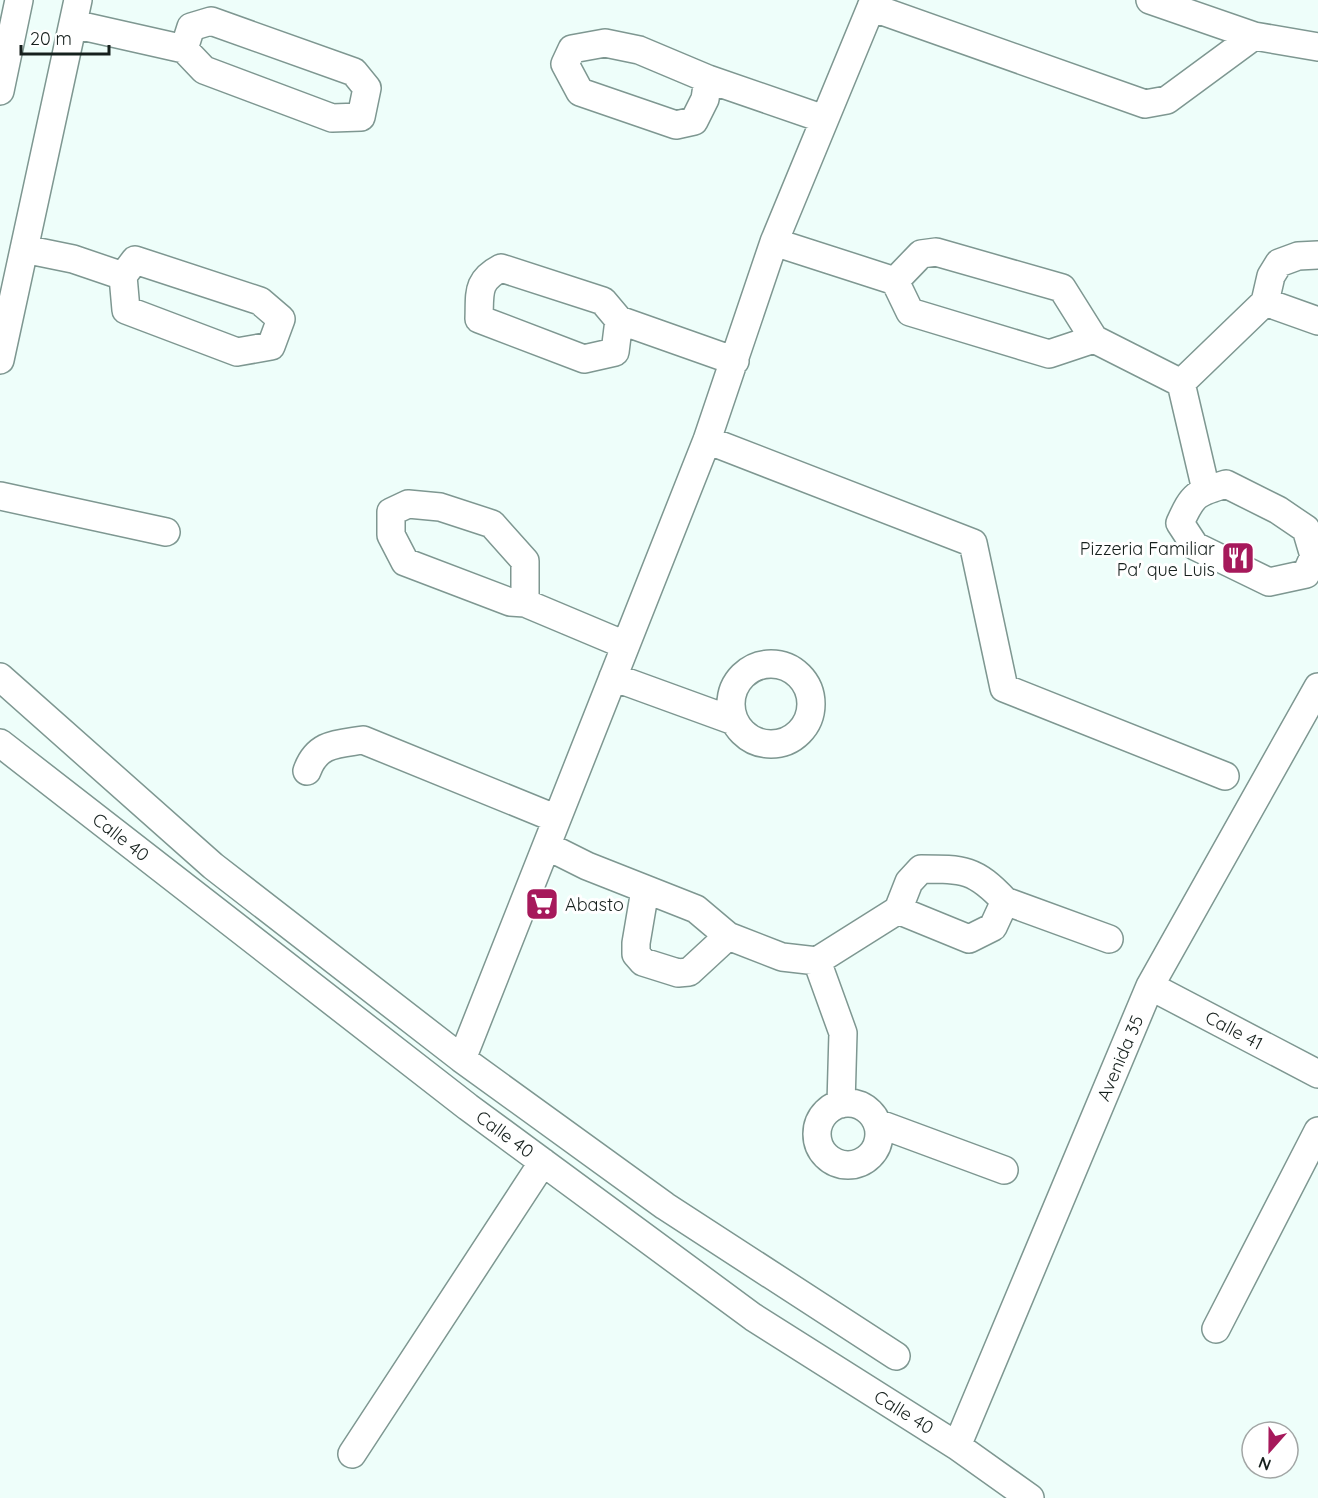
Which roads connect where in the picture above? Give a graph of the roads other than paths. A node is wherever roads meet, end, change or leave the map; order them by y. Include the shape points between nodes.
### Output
1 (19, 0) edge
2 (1150, 0) edge
3 (872, 4) edge
4 (76, 12) edge
5 (1254, 36) junction
6 (1318, 47) edge
7 (184, 49) junction
8 (708, 79) junction
9 (0, 92) edge
10 (824, 120) junction
11 (774, 242) junction
12 (24, 249) junction
13 (1318, 255) edge
14 (123, 276) junction
15 (895, 281) junction
16 (1265, 302) junction
17 (618, 320) junction
18 (1318, 321) edge
19 (1094, 339) junction
20 (0, 360) edge
21 (735, 361) junction
22 (1180, 382) junction
23 (707, 440) junction
24 (1206, 490) junction
25 (0, 496) edge
26 (166, 532) dead end
27 (525, 603) junction
28 (626, 645) junction
29 (0, 677) edge
30 (613, 677) junction
31 (1318, 687) edge
32 (734, 721) dead end
33 (0, 743) edge
34 (307, 771) dead end
35 (1225, 776) dead end
36 (557, 819) junction
37 (549, 847) junction
38 (645, 890) junction
39 (1005, 902) junction
40 (898, 910) junction
41 (728, 936) junction
42 (1109, 939) dead end
43 (817, 961) junction
44 (1150, 986) junction
45 (462, 1059) junction
46 (1318, 1074) edge
47 (841, 1104) junction
48 (877, 1123) junction
49 (1318, 1131) edge
50 (543, 1162) junction
51 (1004, 1170) dead end
52 (1216, 1329) dead end
53 (896, 1356) dead end
54 (957, 1446) junction
55 (352, 1454) dead end
56 (1030, 1498) edge

1 - 9 street
2 - 5 street
3 - 5 street via 1145,104 1167,100
3 - 10 street
4 - 7 street
4 - 12 street
5 - 6 street
7 - 7 street via 204,70 332,118 361,117 367,88 354,72 211,21 191,27
8 - 8 street via 639,50 605,43 572,49 565,64 579,93 676,125 694,121 705,99
8 - 10 street
10 - 11 street
11 - 15 street
11 - 21 street
12 - 14 street via 73,259
12 - 20 street
13 - 16 street via 1298,256 1279,263 1271,276
14 - 14 street via 126,310 237,352 271,346 281,319 260,300 135,260
15 - 19 street via 910,312 1048,354
15 - 19 street via 921,254 936,252 1062,288
16 - 18 street
16 - 22 street
17 - 17 street via 603,301 501,268 488,275 480,287 479,319 584,359 615,352
17 - 21 street
19 - 22 street
21 - 23 street
22 - 24 street
23 - 28 street
23 - 35 street via 973,543 1004,688
24 - 24 street via 1190,500 1180,523 1195,546 1269,582 1306,574 1314,556 1306,529 1226,484
25 - 26 street
27 - 27 street via 525,561 492,524 440,507 408,504 391,513 391,535 405,562 510,602
27 - 28 street
28 - 30 street
29 - 45 street via 213,866
30 - 32 street
30 - 36 street
31 - 44 street, Avenida 35
33 - 50 street, Calle 40
34 - 36 street via 312,756 331,745 363,740
36 - 37 street
37 - 38 street
37 - 45 street
38 - 41 street via 696,909
38 - 41 street via 636,944 636,954 643,962 678,974 689,972
39 - 40 street via 993,927 969,939
39 - 40 street via 986,880 960,869 921,869 909,882
39 - 42 street
40 - 43 street
41 - 43 street via 782,957
43 - 47 street via 843,1033
44 - 46 street, Calle 41
44 - 54 street, Avenida 35
45 - 53 street via 664,1206
47 - 48 street via 862,1107
47 - 48 street via 819,1123 818,1143 830,1159 848,1165 867,1159 878,1143
48 - 51 street
49 - 52 street
50 - 54 street, Calle 40 via 753,1317
50 - 55 street
54 - 56 street, Calle 40

